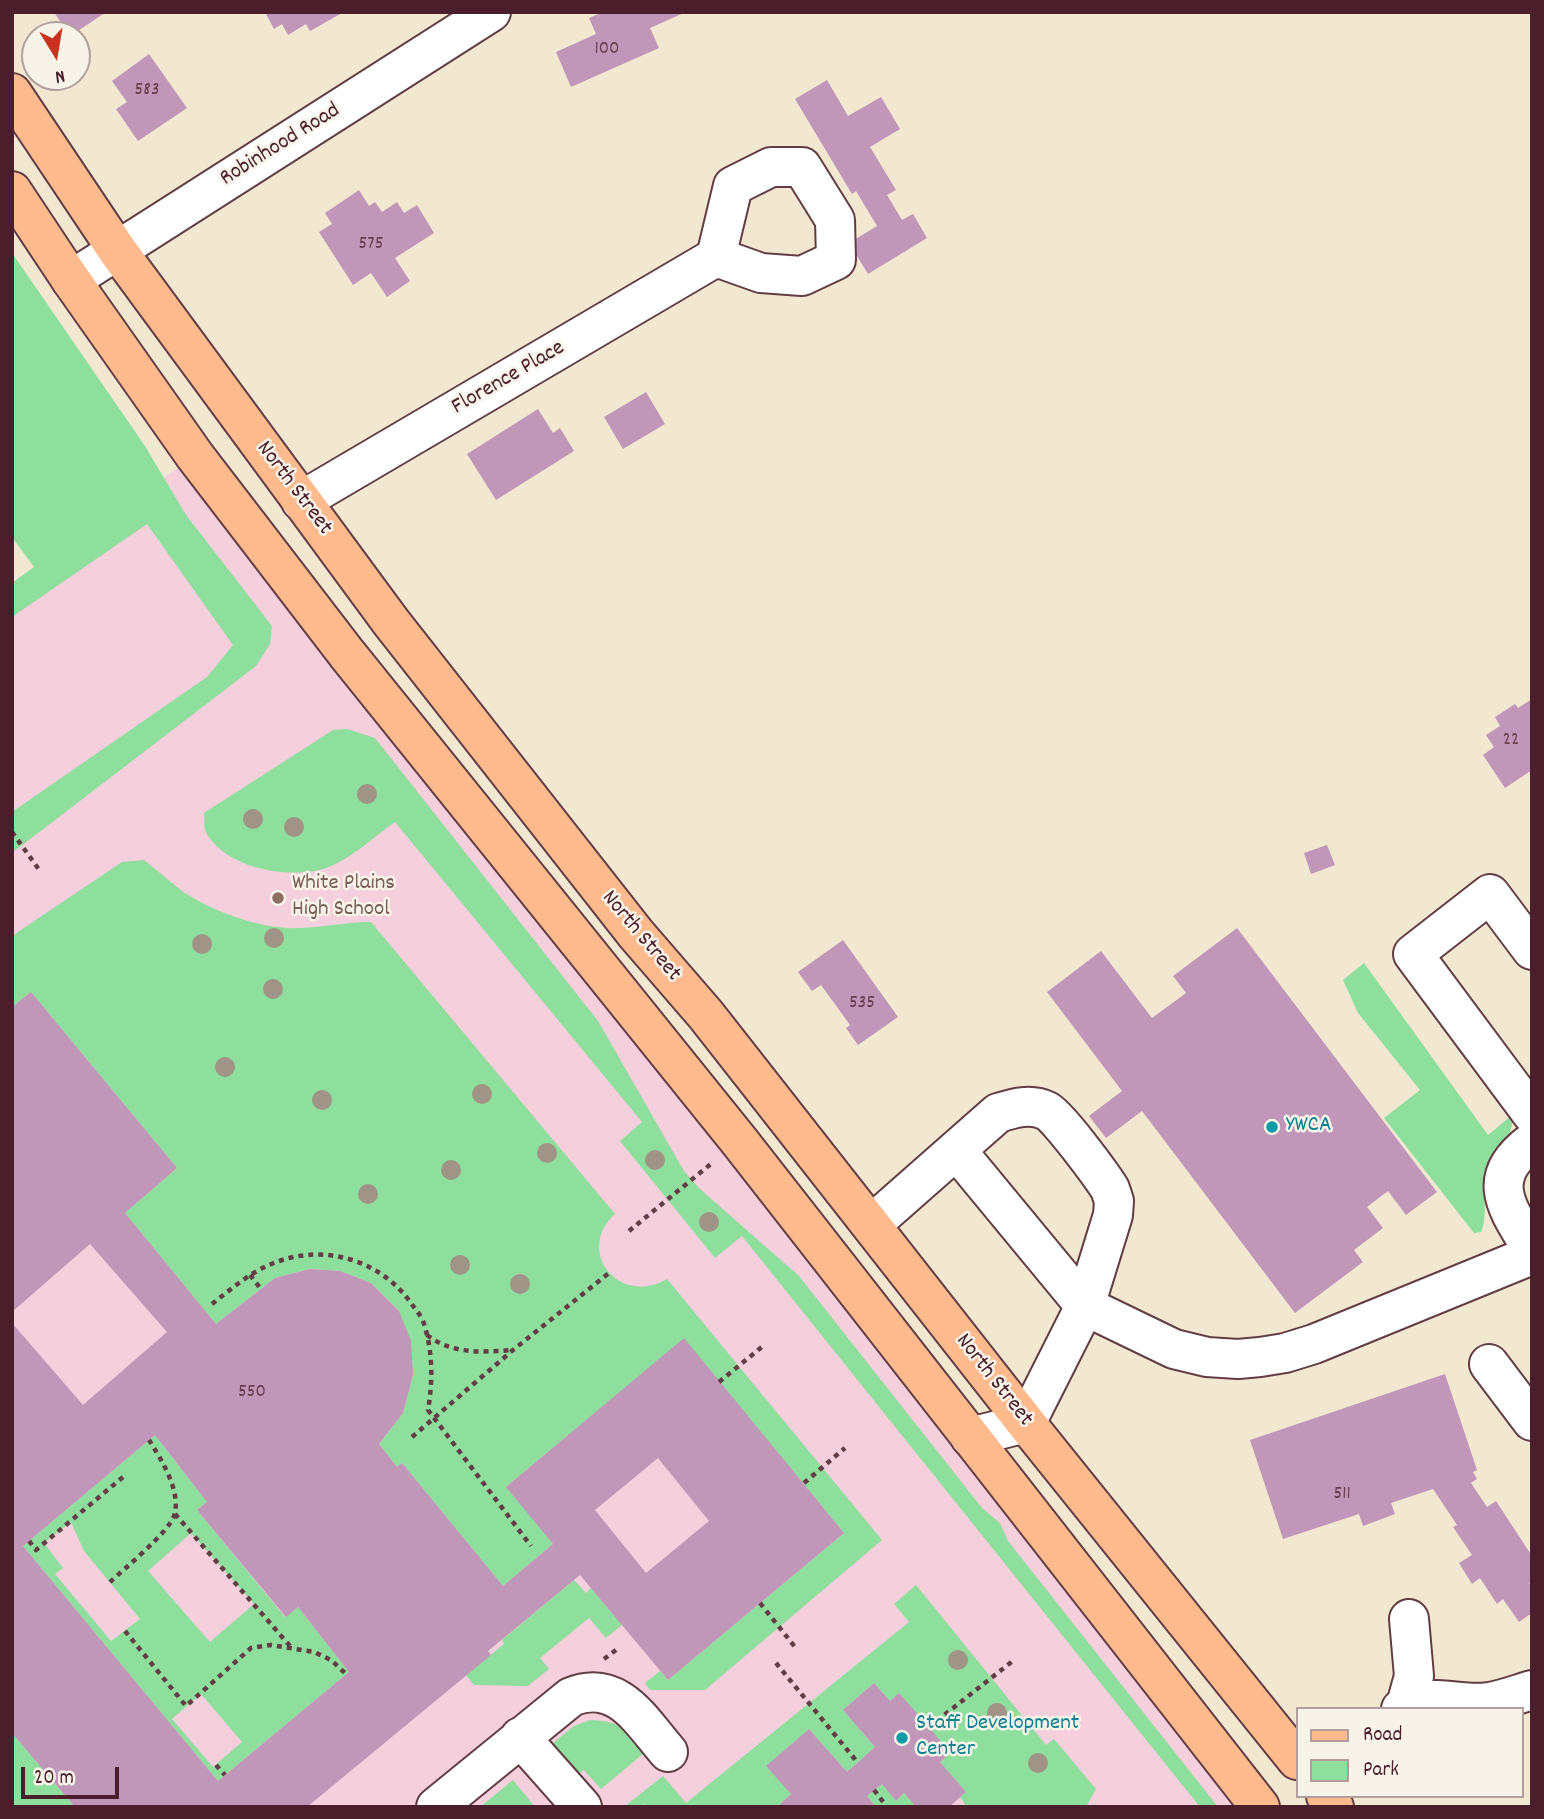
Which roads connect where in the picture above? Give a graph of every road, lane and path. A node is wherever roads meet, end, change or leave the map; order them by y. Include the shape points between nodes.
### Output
1 (491, 12) edge
2 (12, 93) edge
3 (12, 191) edge
4 (117, 250) junction
5 (716, 257) dead end
6 (71, 280) junction
7 (301, 501) junction
8 (12, 832) edge
9 (40, 871) dead end
10 (1532, 950) edge
11 (1532, 1114) edge
12 (1532, 1142) edge
13 (957, 1151) junction
14 (698, 1174) dead end
15 (872, 1224) junction
16 (628, 1231) dead end
17 (1532, 1249) edge
18 (1532, 1255) edge
19 (610, 1273) dead end
20 (250, 1275) junction
21 (261, 1289) dead end
22 (212, 1304) dead end
23 (1085, 1306) junction
24 (426, 1334) junction
25 (763, 1346) dead end
26 (513, 1350) junction
27 (1489, 1364) dead end
28 (719, 1382) dead end
29 (435, 1419) junction
30 (1532, 1421) edge
31 (1026, 1423) junction
32 (412, 1437) dead end
33 (970, 1437) junction
34 (149, 1440) dead end
35 (845, 1448) dead end
36 (123, 1477) dead end
37 (804, 1483) dead end
38 (175, 1514) junction
39 (29, 1541) dead end
40 (531, 1546) dead end
41 (110, 1582) dead end
42 (760, 1603) dead end
43 (1409, 1619) dead end
44 (125, 1631) dead end
45 (291, 1647) junction
46 (795, 1647) dead end
47 (1014, 1660) dead end
48 (776, 1663) dead end
49 (346, 1674) dead end
50 (1532, 1690) edge
51 (1403, 1707) edge
52 (929, 1727) dead end
53 (520, 1737) junction
54 (668, 1752) dead end
55 (1296, 1759) edge
56 (858, 1763) dead end
57 (216, 1765) dead end
58 (225, 1775) dead end
59 (874, 1790) dead end
60 (436, 1807) edge
61 (582, 1807) edge
62 (887, 1807) edge
63 (1260, 1807) edge

1 - 4 street, Robinhood Road
2 - 4 main road, North Street
3 - 6 main road
4 - 6 street, Robinhood Road
4 - 7 main road, North Street
5 - 7 street, Florence Place
6 - 33 main road via 203,467 338,643 740,1142
7 - 15 main road, North Street via 627,924 706,1015
8 - 9 path
10 - 11 street via 1490,894 1413,954
12 - 17 street via 1508,1167 1503,1188 1507,1209
13 - 15 street
13 - 23 street
13 - 23 street via 998,1113 1016,1107 1049,1111 1103,1177 1114,1201
14 - 16 path
15 - 31 main road, North Street
18 - 23 street via 1314,1344 1238,1359 1174,1349
19 - 26 path
20 - 21 path
20 - 22 path
20 - 24 path via 293,1257 346,1257 391,1280 422,1318
23 - 31 street
24 - 26 path via 474,1353
24 - 29 path via 432,1368 428,1410
25 - 28 path
26 - 29 path
27 - 30 street
29 - 32 path
29 - 40 path
31 - 33 street
31 - 55 main road, North Street
33 - 63 main road
34 - 38 path via 170,1478
35 - 37 path
36 - 39 path via 36,1550
38 - 41 path via 169,1526
38 - 45 path
42 - 46 path
43 - 51 street via 1414,1675
44 - 45 path via 186,1706 251,1648
45 - 49 path via 331,1660
47 - 52 path
48 - 56 path
50 - 51 street via 1487,1703 1426,1700
53 - 54 street via 571,1697 597,1690 626,1703
53 - 60 street
53 - 61 street
57 - 58 path
59 - 62 path

